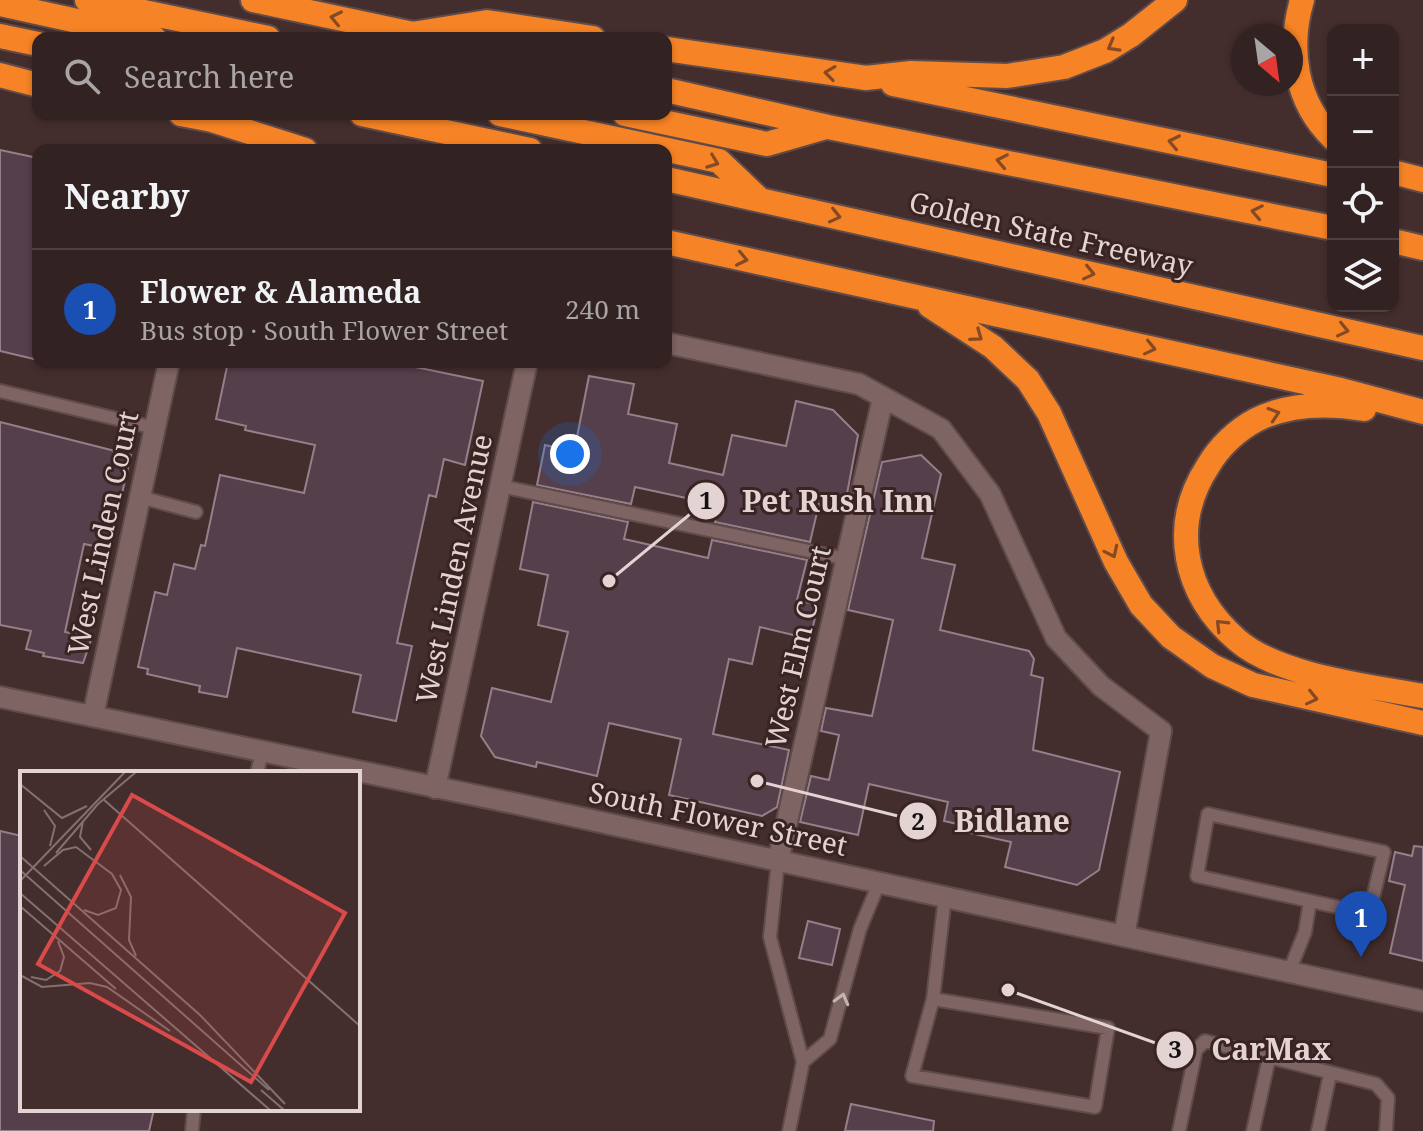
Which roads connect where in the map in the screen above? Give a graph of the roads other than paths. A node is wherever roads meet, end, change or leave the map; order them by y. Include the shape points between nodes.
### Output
1 (87, 0) edge
2 (253, 0) edge
3 (1175, 0) edge
4 (1302, 0) edge
5 (0, 4) edge
6 (127, 32) edge
7 (239, 32) edge
8 (402, 32) edge
9 (440, 32) edge
10 (553, 32) edge
11 (0, 36) edge
12 (32, 43) edge
13 (672, 50) edge
14 (0, 75) edge
15 (866, 78) junction
16 (32, 83) edge
17 (672, 91) edge
18 (212, 120) edge
19 (390, 120) edge
20 (528, 120) edge
21 (653, 120) edge
22 (828, 127) junction
23 (1327, 130) edge
24 (286, 144) edge
25 (502, 144) edge
26 (640, 144) edge
27 (672, 151) edge
28 (1327, 174) edge
29 (1399, 174) edge
30 (672, 180) edge
31 (1423, 180) edge
32 (1399, 188) edge
33 (1423, 193) edge
34 (759, 199) junction
35 (1327, 227) edge
36 (1399, 242) edge
37 (672, 243) edge
38 (1423, 248) edge
39 (910, 295) junction
40 (672, 344) edge
41 (1423, 348) edge
42 (168, 368) edge
43 (526, 368) edge
44 (0, 391) edge
45 (883, 398) junction
46 (1423, 412) edge
47 (1423, 418) edge
48 (155, 428) junction
49 (500, 486) junction
50 (140, 497) junction
51 (196, 512) dead end
52 (847, 559) junction
53 (1423, 696) edge
54 (0, 697) edge
55 (93, 716) junction
56 (1423, 723) edge
57 (262, 752) junction
58 (257, 771) edge
59 (353, 771) edge
60 (360, 772) edge
61 (435, 788) junction
62 (778, 861) junction
63 (879, 883) junction
64 (945, 897) junction
65 (1310, 901) junction
66 (1124, 936) junction
67 (1289, 972) junction
68 (933, 999) junction
69 (1423, 1001) edge
70 (1269, 1058) junction
71 (803, 1062) junction
72 (1330, 1074) junction
73 (194, 1111) edge
74 (192, 1131) edge
75 (789, 1131) edge
76 (1179, 1131) edge
77 (1253, 1131) edge
78 (1318, 1131) edge
79 (1386, 1131) edge

1 - 7 highway
8 -> 2 highway
3 -> 15 highway via 1105,51 1064,67 1007,76 911,73
4 - 23 highway via 1293,54 1311,108
5 - 6 highway
9 - 10 highway via 487,22
11 - 12 highway
15 -> 13 highway
14 - 16 highway
28 -> 15 highway
17 - 22 highway, Golden State Freeway
18 - 24 highway
19 - 25 highway
20 -> 26 highway
21 - 22 highway via 767,144
35 -> 22 highway, Golden State Freeway
27 -> 34 highway via 719,161
29 - 31 highway
30 - 34 highway, Golden State Freeway
32 - 33 highway
34 -> 41 highway, Golden State Freeway
36 - 38 highway
37 -> 39 highway
39 -> 46 highway
39 -> 56 highway via 993,347 1028,380 1049,413 1116,562 1141,605 1171,637 1212,666 1253,685
40 - 45 street via 859,384
42 - 48 street, West Linden Court
43 - 49 street, West Linden Avenue
44 - 48 lane
45 - 52 street, West Elm Court
45 - 66 street via 941,429 990,494 1056,638 1101,686 1161,731
53 -> 47 highway via 1302,672 1261,656 1211,615 1194,585 1185,546 1188,508 1197,483 1215,454 1255,421 1312,405
48 - 50 street, West Linden Court
49 - 52 lane
49 - 61 street, West Linden Avenue
50 - 51 lane
50 - 55 street, West Linden Court
52 - 62 street, West Elm Court
54 - 55 street, South Flower Street
55 - 57 street, South Flower Street
57 - 58 lane
57 - 59 street, South Flower Street
60 - 61 street, South Flower Street
61 - 62 street, South Flower Street
62 - 63 street, South Flower Street
62 - 71 lane via 770,937
63 - 64 street, South Flower Street
71 -> 63 lane via 830,1039 860,929
64 - 66 street, South Flower Street
64 - 68 lane
65 - 65 lane via 1197,876 1208,814 1384,852 1369,914
65 - 67 lane
66 - 67 street, South Flower Street
67 - 69 street, South Flower Street
68 - 68 lane via 912,1076 1095,1107 1108,1028
70 - 72 lane
70 - 76 lane via 1205,1041 1196,1050
70 - 77 lane
71 - 75 lane
72 - 78 lane
72 - 79 lane via 1376,1084 1388,1098
73 - 74 lane

